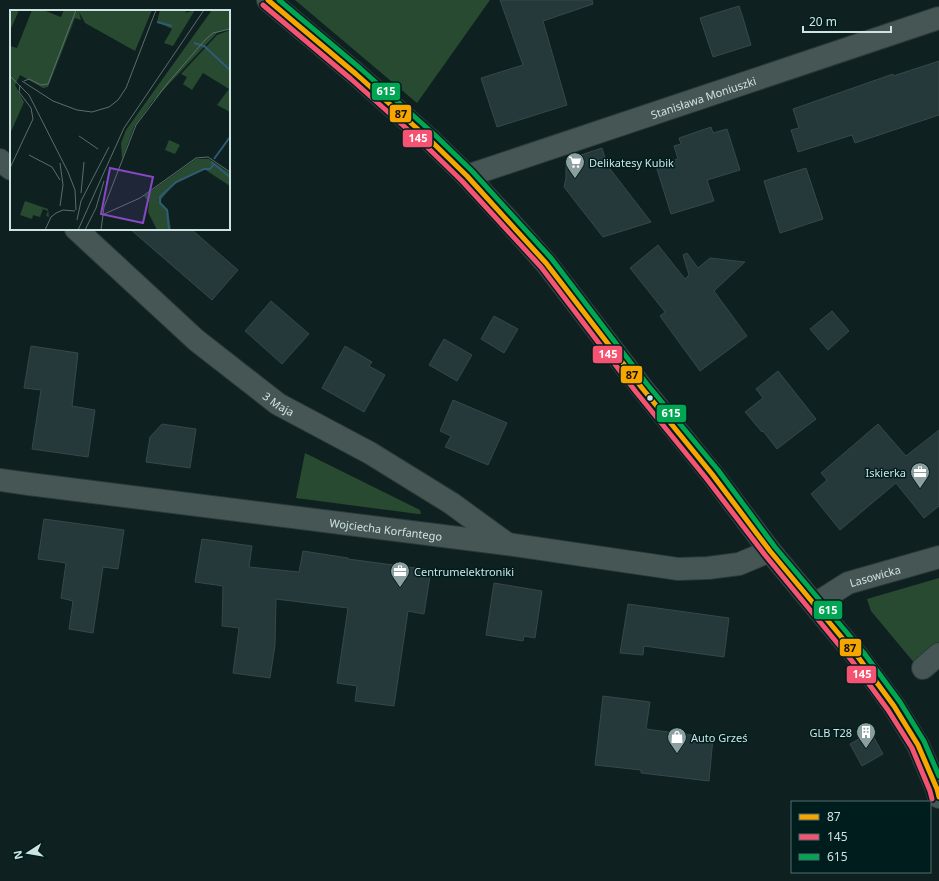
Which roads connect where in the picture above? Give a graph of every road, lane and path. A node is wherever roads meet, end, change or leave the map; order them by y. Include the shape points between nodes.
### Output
1 (268, 0) edge
2 (939, 18) edge
3 (0, 160) edge
4 (10, 169) edge
5 (467, 176) junction
6 (77, 230) edge
7 (0, 480) edge
8 (507, 544) junction
9 (770, 551) junction
10 (939, 557) edge
11 (815, 604) junction
12 (939, 654) edge
13 (923, 668) dead end
14 (939, 797) edge

1 - 5 street via 356,74
2 - 5 street, Stanisława Moniuszki
3 - 4 street
5 - 9 street via 546,263
6 - 8 street, 3 Maja via 196,340 278,404 370,453 451,503
7 - 8 street, Wojciecha Korfantego
8 - 9 street, Wojciecha Korfantego via 678,569 739,564
9 - 11 street
10 - 11 street, Lasowicka via 848,583
11 - 14 street via 894,706 918,745
12 - 13 street

